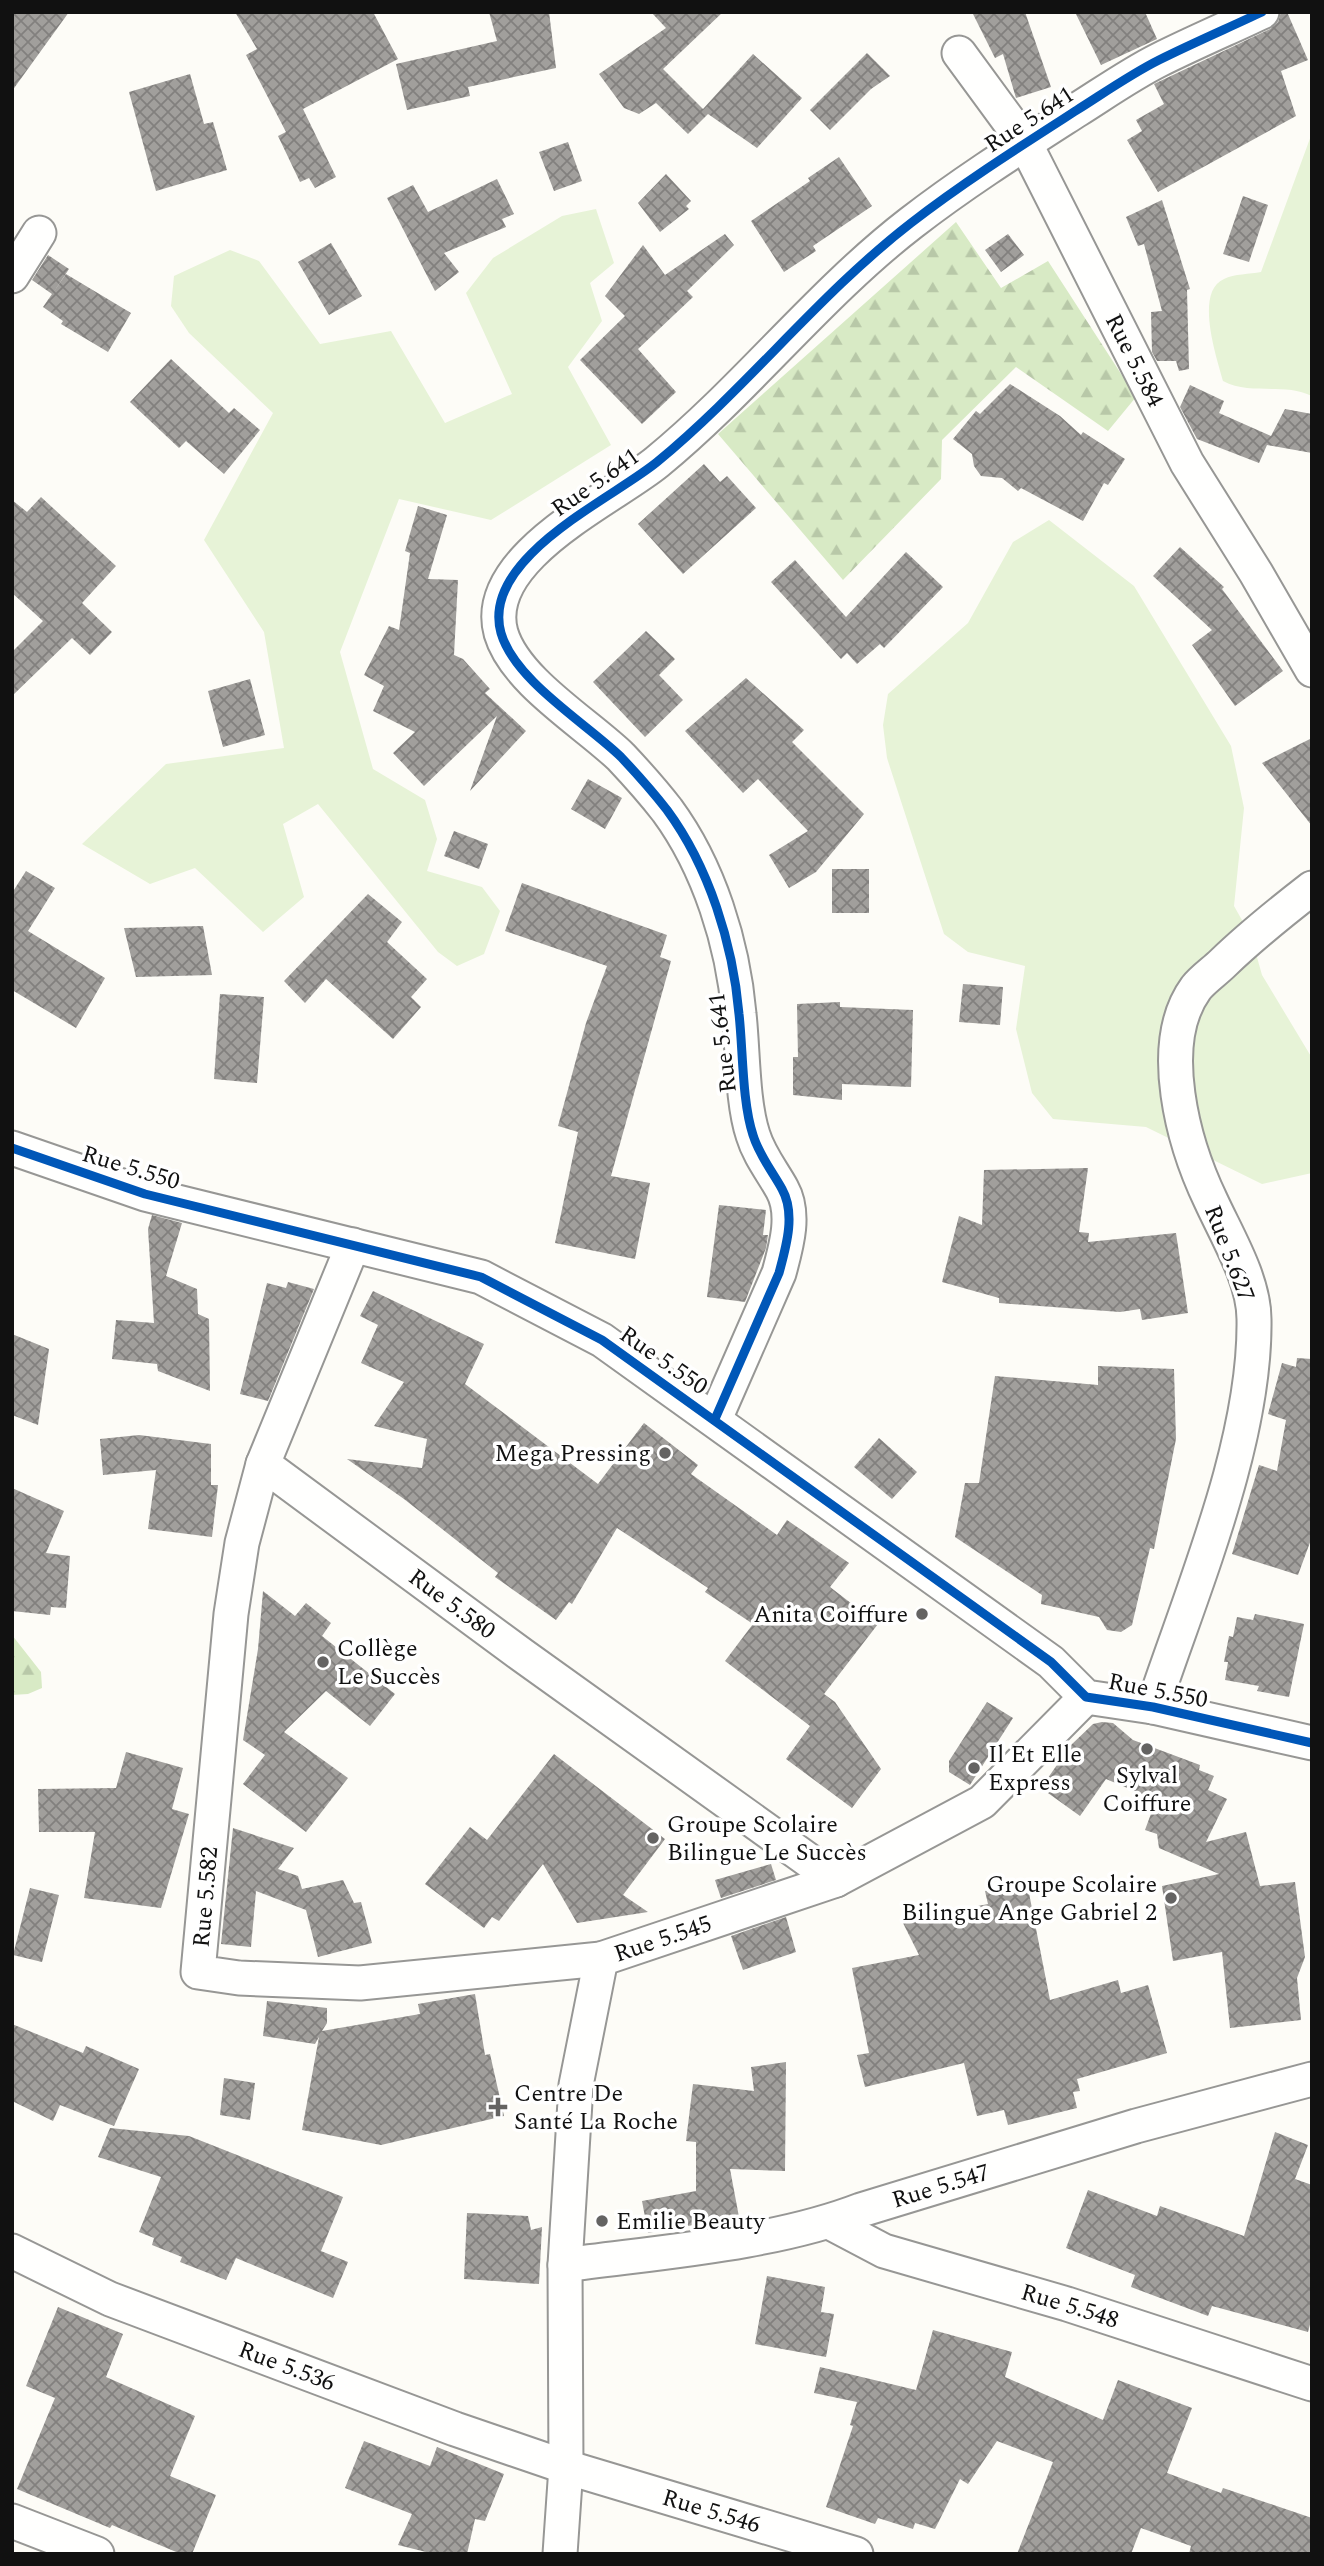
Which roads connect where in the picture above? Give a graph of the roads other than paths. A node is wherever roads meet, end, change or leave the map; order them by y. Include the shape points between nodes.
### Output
1 (1262, 12) edge
2 (959, 53) dead end
3 (1025, 143) junction
4 (39, 233) dead end
5 (12, 276) edge
6 (1312, 670) edge
7 (1312, 888) edge
8 (12, 1148) edge
9 (353, 1245) junction
10 (715, 1419) junction
11 (263, 1464) junction
12 (1086, 1697) junction
13 (1153, 1707) junction
14 (1312, 1743) edge
15 (836, 1880) junction
16 (601, 1959) junction
17 (1312, 2079) edge
18 (829, 2222) junction
19 (12, 2251) edge
20 (565, 2265) junction
21 (1312, 2384) edge
22 (566, 2467) junction
23 (12, 2521) edge
24 (97, 2554) edge
25 (559, 2554) edge
26 (856, 2554) edge

1 - 3 street, Rue 5.641 via 1156,61
2 - 3 street, Rue 5.584
3 - 6 street, Rue 5.584 via 1187,463
3 - 10 street, Rue 5.641 via 910,223 653,466 592,503 545,542 514,572 502,600 500,630 511,655 549,696 620,757 668,811 695,855 714,900 739,1006 752,1134 790,1212 779,1273
4 - 5 street
7 - 13 street, Rue 5.627 via 1251,936 1196,989 1180,1023 1181,1124 1246,1280 1254,1317 1251,1380 1236,1453
8 - 9 street, Rue 5.550 via 145,1194
9 - 10 street, Rue 5.550 via 481,1277 603,1340
9 - 11 street
10 - 12 street, Rue 5.550 via 1051,1662
11 - 15 street, Rue 5.580
11 - 16 street, Rue 5.582 via 242,1543 232,1614 198,1972 360,1983
12 - 13 street, Rue 5.550
12 - 15 street, Rue 5.545 via 982,1802
13 - 14 street, Rue 5.550
15 - 16 street, Rue 5.545
16 - 20 street, Rue 5.545 via 576,2085
17 - 18 street, Rue 5.547 via 1136,2126
18 - 20 street, Rue 5.547
18 - 21 street, Rue 5.548 via 884,2251 1067,2304
19 - 22 street, Rue 5.536 via 110,2299
20 - 22 street, Rue 5.545
22 - 25 street, Rue 5.545
22 - 26 street, Rue 5.546
23 - 24 street

